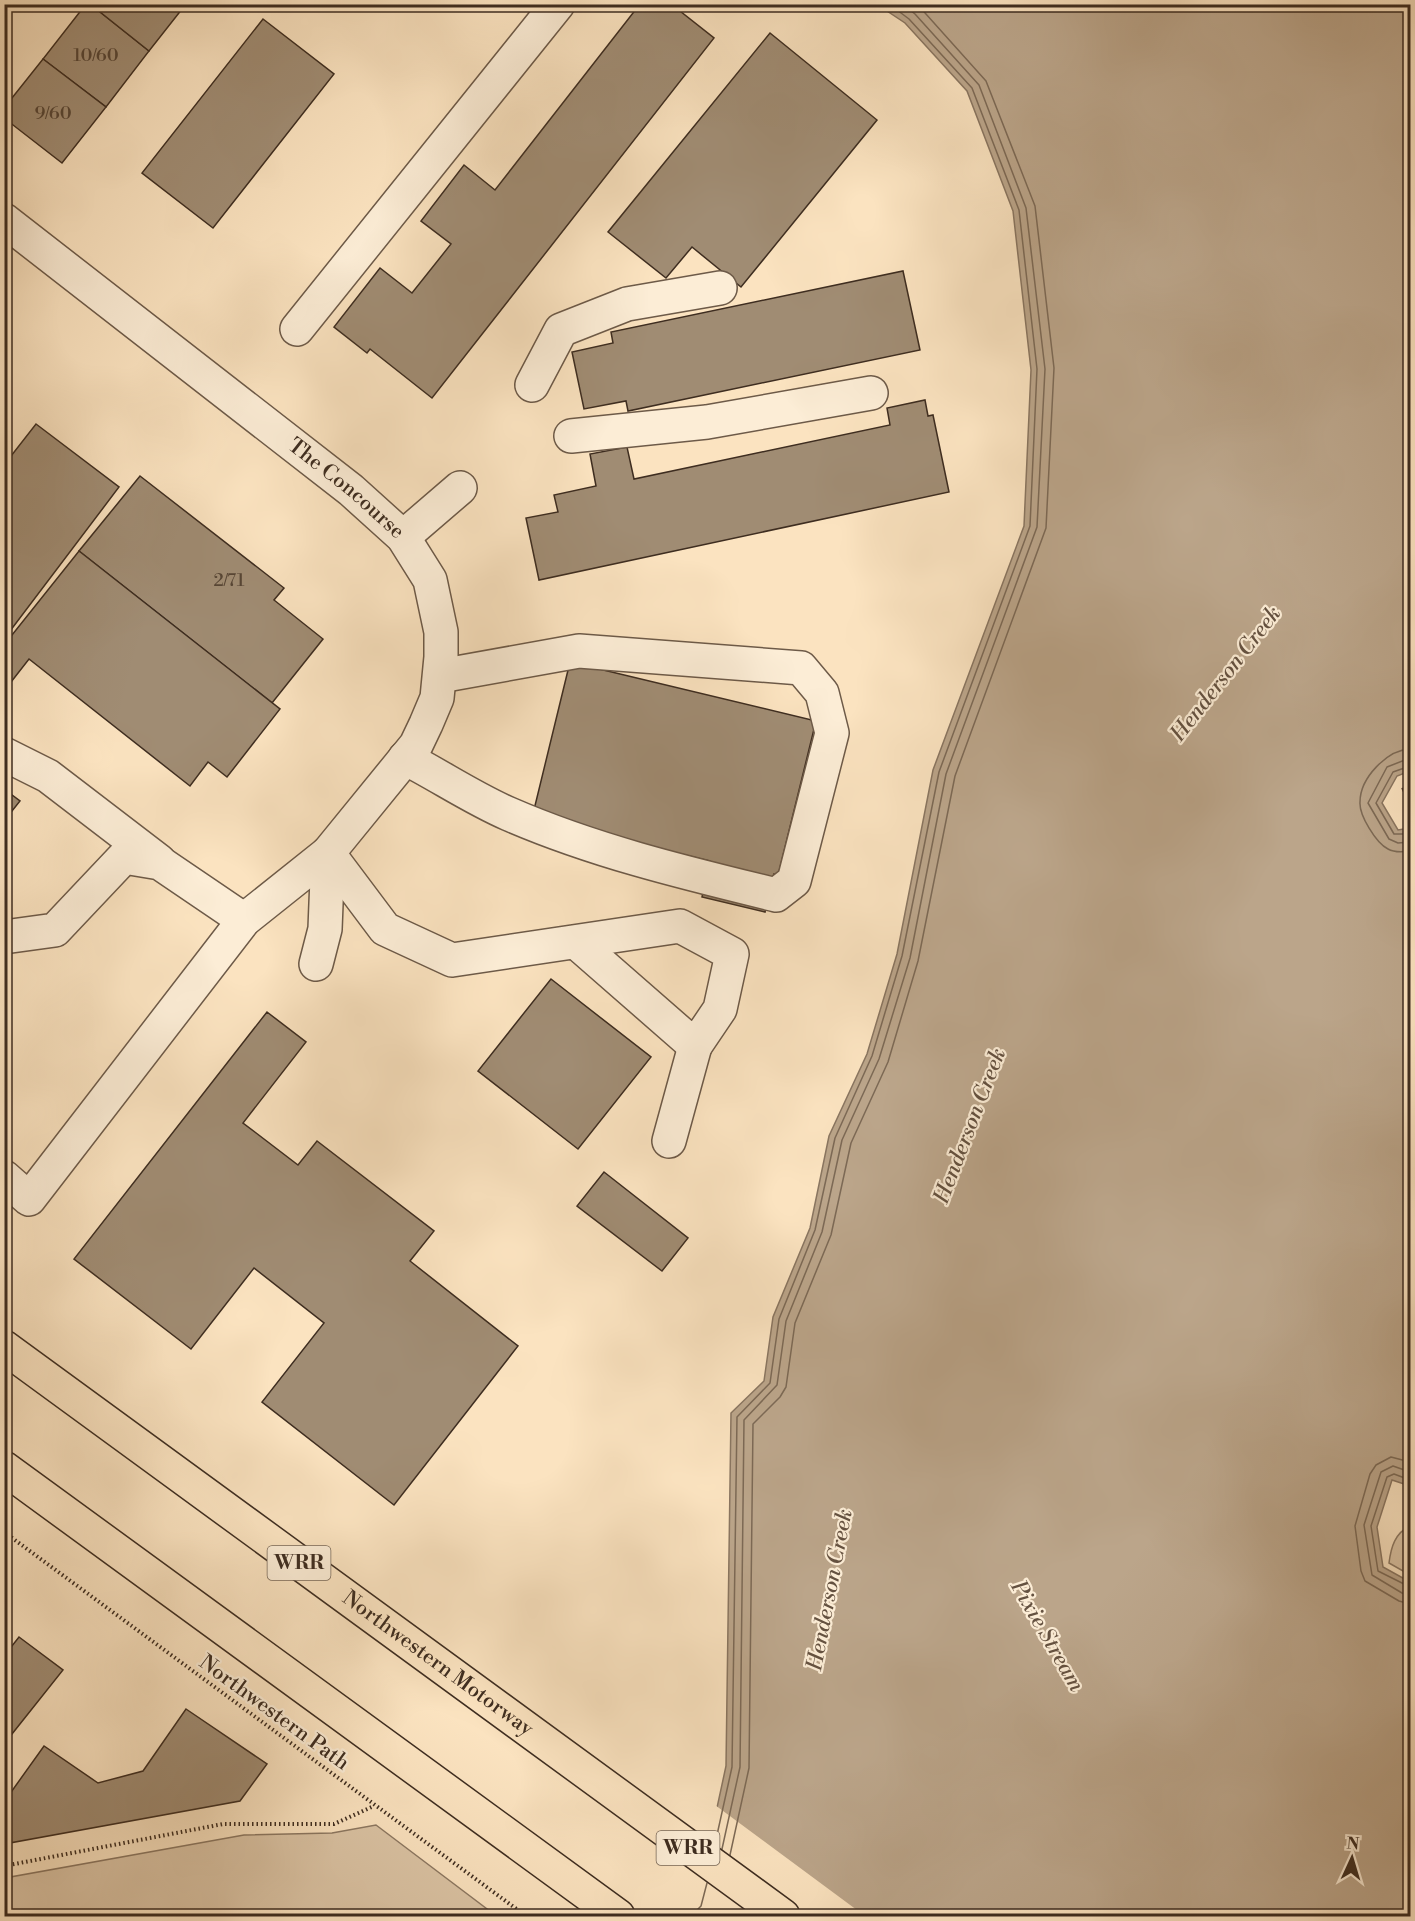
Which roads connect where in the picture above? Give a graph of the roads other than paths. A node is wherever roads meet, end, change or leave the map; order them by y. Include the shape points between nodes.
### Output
1 (558, 4) edge
2 (4, 220) edge
3 (720, 288) dead end
4 (297, 329) dead end
5 (532, 385) dead end
6 (871, 393) dead end
7 (571, 436) dead end
8 (460, 488) dead end
9 (403, 537) junction
10 (440, 676) junction
11 (4, 754) edge
12 (405, 758) junction
13 (328, 853) junction
14 (160, 862) junction
15 (244, 920) junction
16 (4, 937) edge
17 (576, 942) junction
18 (316, 964) dead end
19 (695, 1046) junction
20 (669, 1141) dead end
21 (4, 1177) edge
22 (4, 1347) edge
23 (4, 1468) edge
24 (618, 1917) edge
25 (783, 1917) edge

1 - 4 street
2 - 9 street, The Concourse via 351,490
3 - 5 street via 627,304 561,330
6 - 7 street via 707,422
8 - 9 street
9 - 10 street, The Concourse via 430,580 441,632
10 - 12 street, The Concourse via 430,715
10 - 12 street via 579,651 801,668 822,693 832,733 794,881 776,894 568,838 508,814
11 - 14 street via 48,776
12 - 13 street, The Concourse
13 - 15 street, The Concourse
13 - 17 street via 385,929 452,960
13 - 18 street via 325,929
14 - 15 street
14 - 16 street via 124,856 55,930
15 - 21 street, The Concourse via 30,1199
17 - 19 street
17 - 19 street via 680,926 732,954 720,1009
19 - 20 street
22 - 25 highway, Northwestern Motorway / WRR
23 - 24 highway

